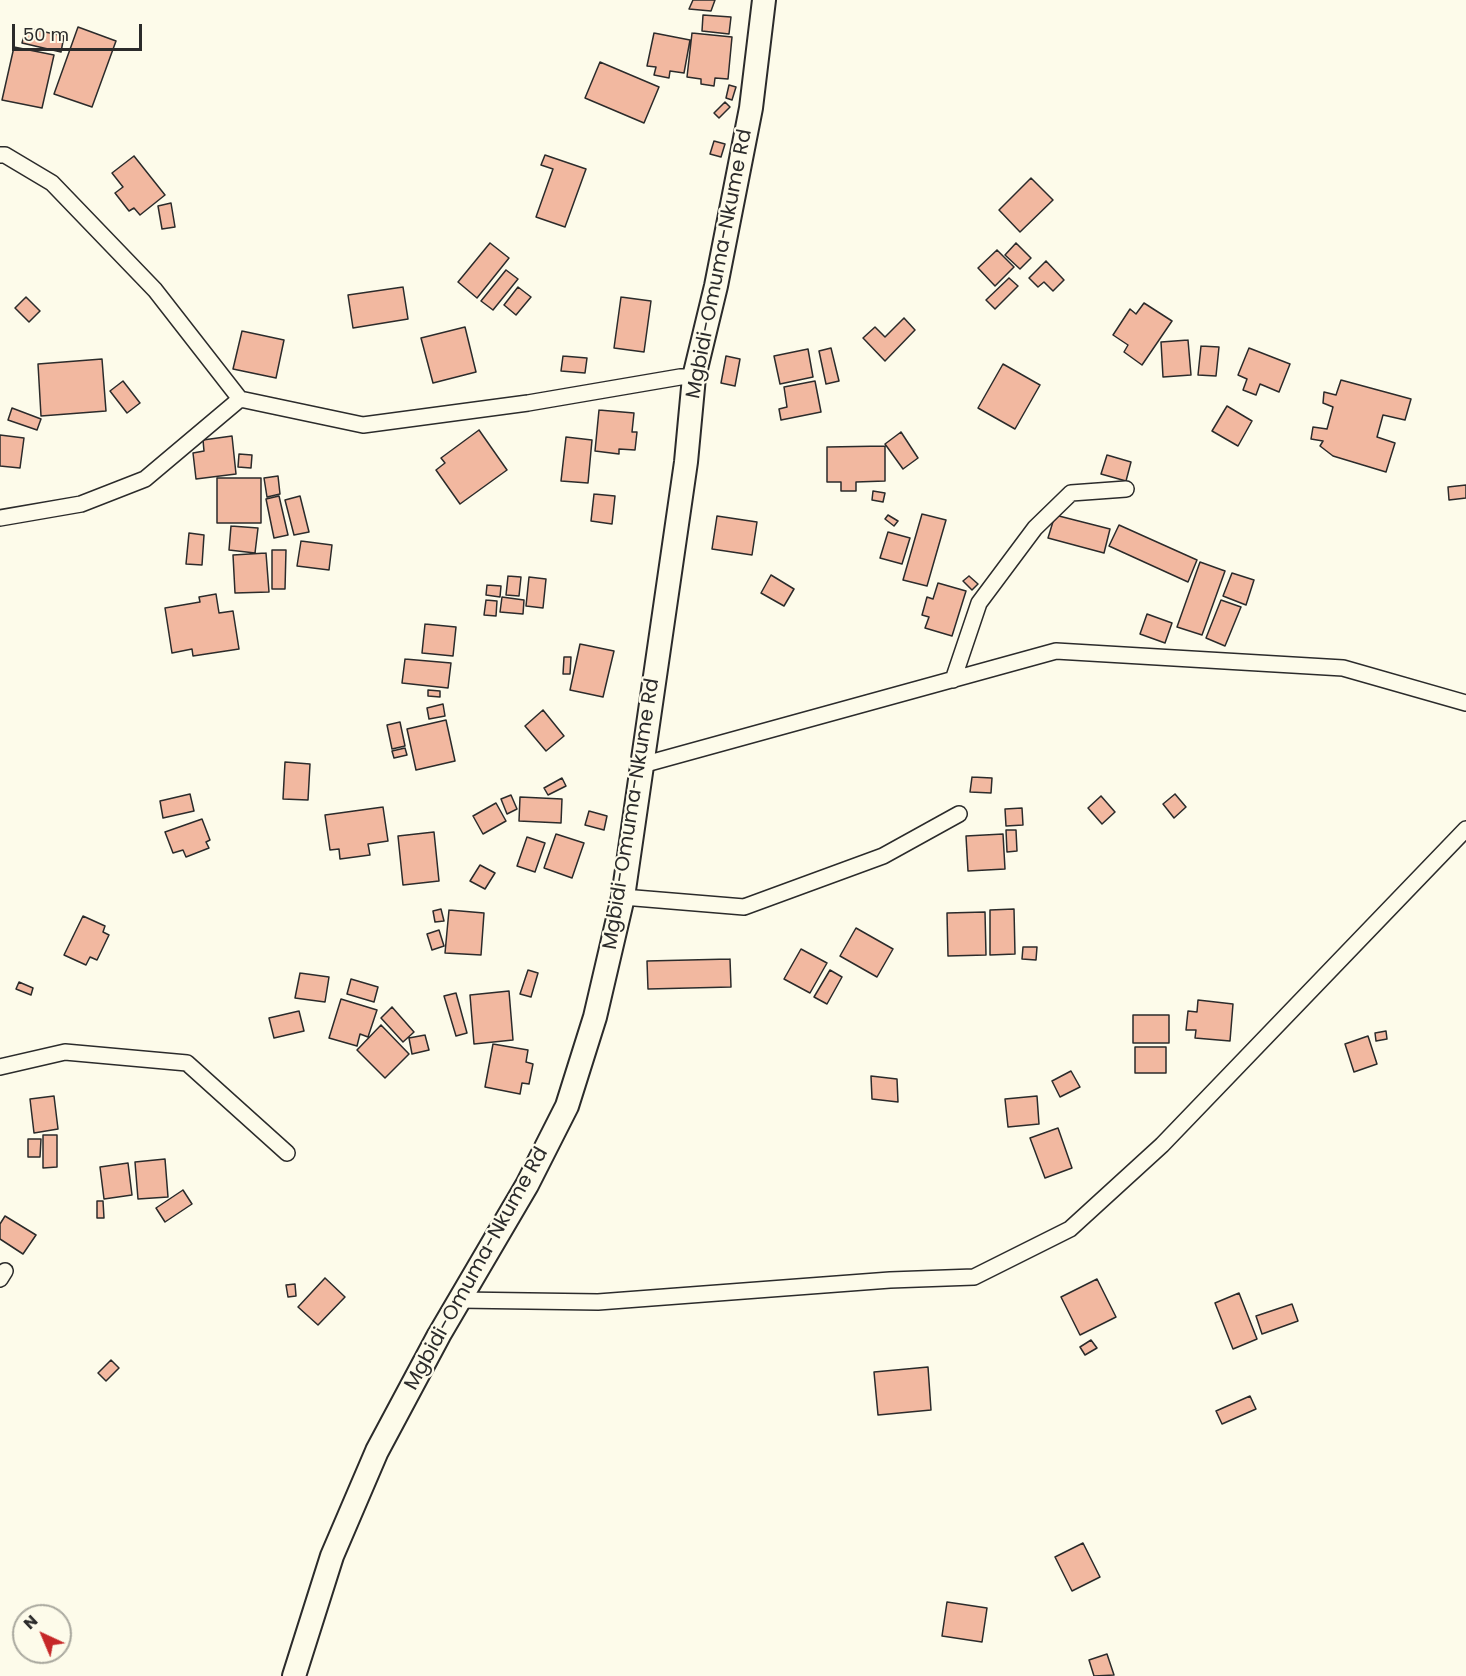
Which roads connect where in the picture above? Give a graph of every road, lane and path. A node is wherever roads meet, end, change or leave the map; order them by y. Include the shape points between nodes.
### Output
1 (764, 0) edge
2 (0, 155) edge
3 (694, 377) junction
4 (240, 399) junction
5 (1126, 489) dead end
6 (0, 518) edge
7 (953, 680) junction
8 (1466, 703) edge
9 (642, 765) junction
10 (959, 814) dead end
11 (1466, 829) edge
12 (623, 897) junction
13 (0, 1067) edge
14 (286, 1153) dead end
15 (459, 1300) junction
16 (294, 1676) edge

1 - 3 street, Mgbidi-Omuma-Nkume Rd via 751,108
2 - 4 street via 52,183 155,290
3 - 4 street via 363,425
3 - 9 street, Mgbidi-Omuma-Nkume Rd via 686,462
4 - 6 street via 145,479 81,504
5 - 7 street via 1071,493 1035,528 980,603
7 - 8 street via 1056,651 1343,668
7 - 9 street
9 - 12 street, Mgbidi-Omuma-Nkume Rd
10 - 12 street via 883,856 744,908
11 - 15 street via 1154,1153 1070,1229 974,1277 598,1302
12 - 15 street, Mgbidi-Omuma-Nkume Rd via 595,1017 567,1106 527,1185
13 - 14 street via 65,1052 187,1063
15 - 16 street, Mgbidi-Omuma-Nkume Rd via 377,1451 332,1556

